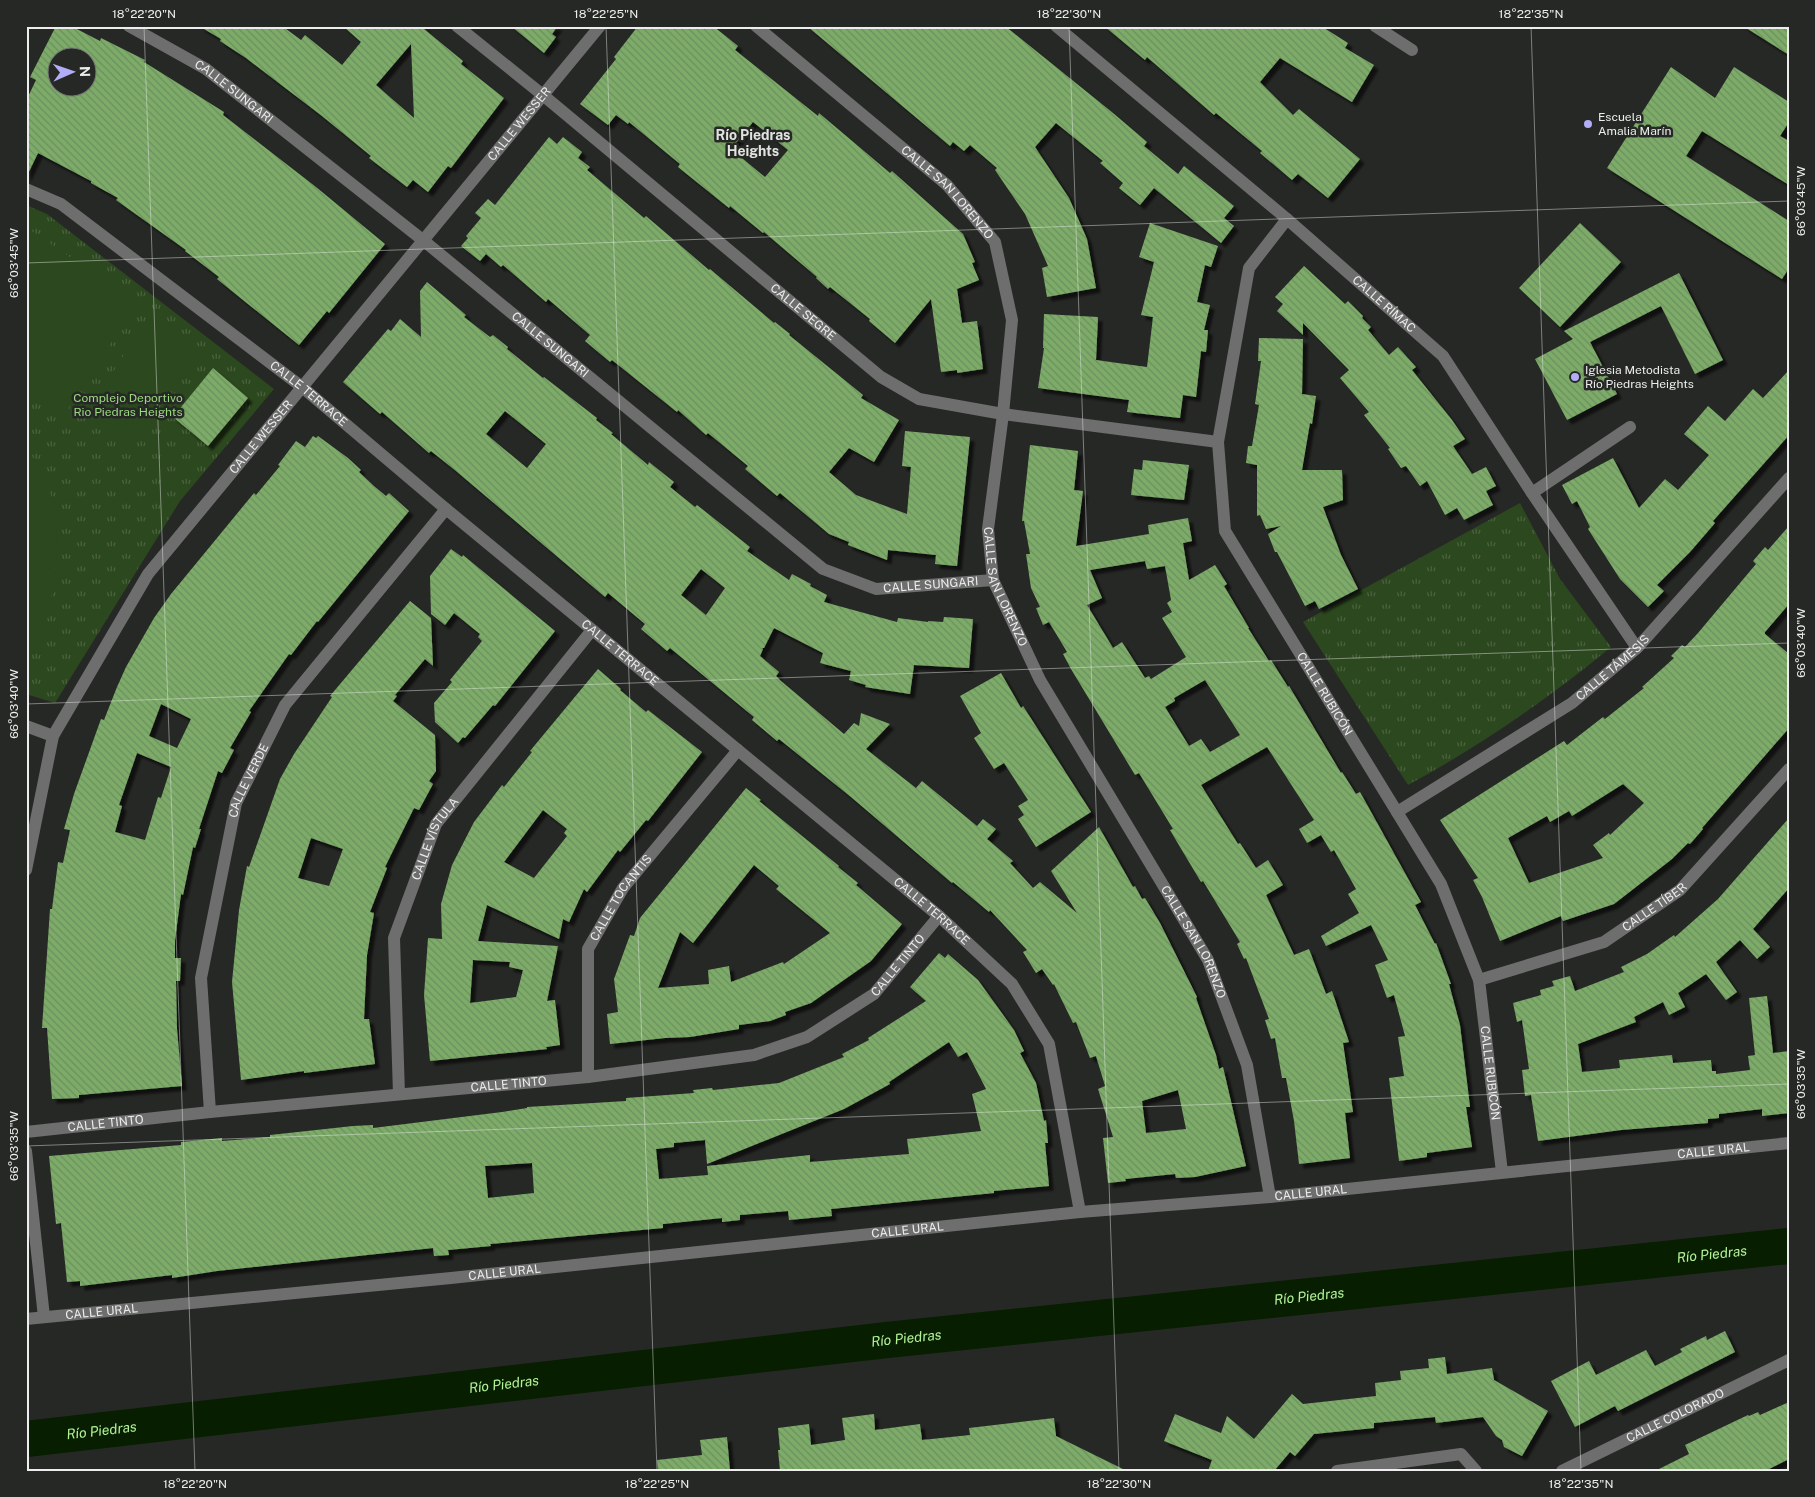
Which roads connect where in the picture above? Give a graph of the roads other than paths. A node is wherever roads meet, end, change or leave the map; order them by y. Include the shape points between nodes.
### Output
1 (130, 26) edge
2 (457, 26) edge
3 (600, 26) edge
4 (756, 26) edge
5 (1056, 26) edge
6 (1375, 26) edge
7 (1412, 50) dead end
8 (544, 96) junction
9 (26, 189) edge
10 (1287, 219) junction
11 (424, 240) junction
12 (302, 387) junction
13 (1003, 414) junction
14 (1630, 427) dead end
15 (1218, 442) junction
16 (1789, 478) edge
17 (1532, 493) junction
18 (446, 509) junction
19 (994, 580) junction
20 (592, 630) junction
21 (1637, 648) junction
22 (26, 726) edge
23 (53, 736) junction
24 (738, 750) junction
25 (1789, 769) edge
26 (1397, 812) junction
27 (26, 870) edge
28 (939, 916) junction
29 (1479, 980) junction
30 (588, 1077) junction
31 (399, 1094) junction
32 (210, 1112) junction
33 (26, 1132) edge
34 (1789, 1143) edge
35 (26, 1151) edge
36 (1502, 1172) junction
37 (1270, 1197) junction
38 (1080, 1212) junction
39 (44, 1317) junction
40 (26, 1319) edge
41 (1789, 1360) edge
42 (1337, 1471) edge
43 (1476, 1471) edge
44 (1562, 1471) edge

1 - 11 street, CALLE SUNGARI via 206,70
2 - 8 street, CALLE SEGRE
3 - 8 street, CALLE WESSER
4 - 13 street, CALLE SAN LORENZO via 947,185 995,242 1012,320
5 - 10 street, CALLE RÍMAC
6 - 7 street
8 - 11 street, CALLE WESSER
8 - 13 street, CALLE SEGRE via 881,377 919,399
9 - 12 street, CALLE TERRACE via 61,204
10 - 15 street, CALLE RUBICÓN via 1248,268
10 - 17 street, CALLE RÍMAC via 1443,356
11 - 12 street, CALLE WESSER
11 - 19 street, CALLE SUNGARI via 823,569 876,589
12 - 18 street, CALLE TERRACE
12 - 23 street, CALLE WESSER via 148,574
13 - 15 street, CALLE SEGRE
13 - 19 street, CALLE SAN LORENZO via 988,529
14 - 17 street
15 - 26 street, CALLE RUBICÓN via 1225,531
16 - 21 street, CALLE TÁMESIS
17 - 21 street, CALLE RÍMAC
18 - 20 street, CALLE TERRACE
18 - 32 street, CALLE VERDE via 285,706 236,803 201,978
19 - 37 street, CALLE SAN LORENZO via 1040,680 1208,960 1247,1065
20 - 24 street, CALLE TERRACE
20 - 31 street, CALLE VÍSTULA via 436,824 394,938
21 - 26 street, CALLE TÁMESIS via 1572,704
22 - 23 street
23 - 27 street, CALLE WESSER
24 - 28 street, CALLE TERRACE
24 - 30 street, CALLE TOCANTIS via 623,888 588,949
25 - 29 street, CALLE TÍBER via 1680,890 1604,942
26 - 29 street, CALLE RUBICÓN via 1441,884
28 - 30 street, CALLE TINTO via 874,994 807,1037 754,1055
28 - 38 street, CALLE TERRACE via 1012,984 1049,1044
29 - 36 street, CALLE RUBICÓN
30 - 31 street, CALLE TINTO
31 - 32 street, CALLE TINTO
32 - 33 street, CALLE TINTO
34 - 36 street, CALLE URAL
35 - 39 street
36 - 37 street, CALLE URAL
37 - 38 street, CALLE URAL
38 - 39 street, CALLE URAL
39 - 40 street, CALLE URAL
41 - 44 street, CALLE COLORADO
42 - 43 street via 1461,1454

